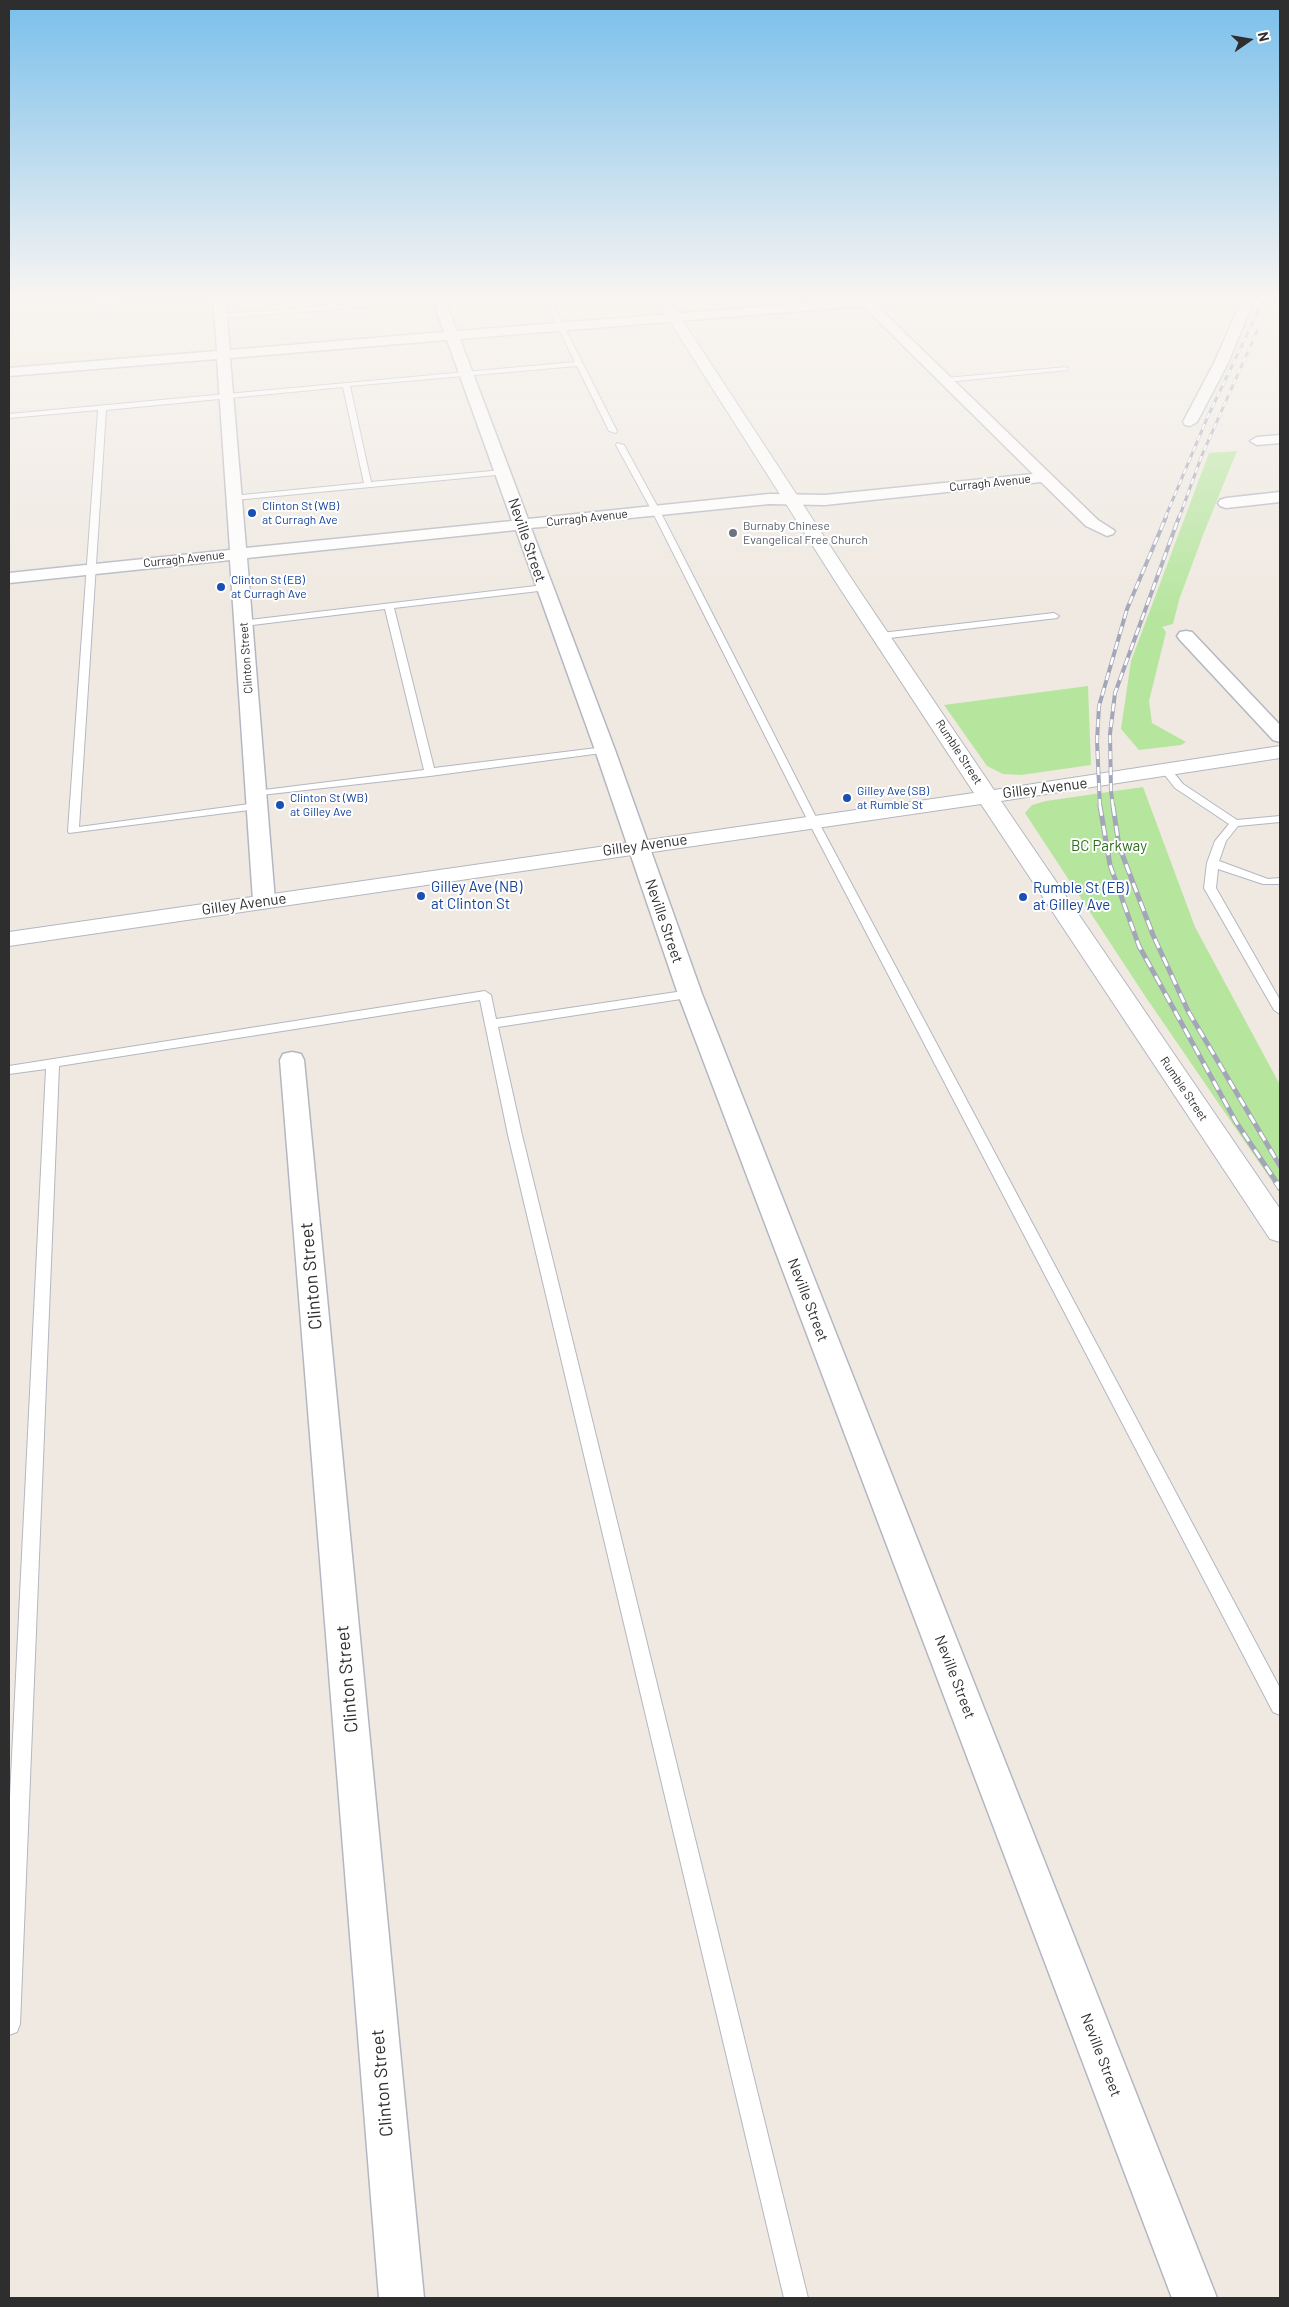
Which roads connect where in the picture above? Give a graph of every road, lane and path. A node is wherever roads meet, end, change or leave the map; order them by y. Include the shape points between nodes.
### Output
1 (157, 403) edge
2 (227, 403) edge
3 (350, 403) edge
4 (477, 403) edge
5 (599, 403) edge
6 (729, 403) edge
7 (969, 403) edge
8 (1200, 403) edge
9 (102, 408) junction
10 (9, 416) edge
11 (1190, 422) dead end
12 (613, 430) dead end
13 (1280, 439) edge
14 (1257, 441) dead end
15 (620, 445) dead end
16 (503, 472) junction
17 (1045, 477) junction
18 (368, 485) junction
19 (1280, 497) edge
20 (235, 498) junction
21 (791, 499) junction
22 (1226, 503) dead end
23 (656, 511) junction
24 (522, 525) junction
25 (1106, 531) dead end
26 (239, 554) junction
27 (92, 569) junction
28 (9, 578) edge
29 (544, 588) junction
30 (389, 606) junction
31 (1054, 616) dead end
32 (244, 623) junction
33 (881, 636) junction
34 (1186, 636) dead end
35 (1280, 736) edge
36 (605, 750) junction
37 (1280, 752) edge
38 (1165, 768) junction
39 (430, 774) junction
40 (987, 796) junction
41 (257, 800) junction
42 (1280, 819) edge
43 (813, 821) junction
44 (1235, 823) junction
45 (638, 846) junction
46 (1213, 863) junction
47 (1280, 881) edge
48 (264, 901) junction
49 (9, 939) edge
50 (690, 994) junction
51 (1280, 1010) edge
52 (492, 1024) junction
53 (292, 1060) dead end
54 (52, 1063) junction
55 (9, 1070) edge
56 (1280, 1231) edge
57 (1280, 1706) edge
58 (9, 2024) edge
59 (402, 2298) edge
60 (796, 2298) edge
61 (1195, 2298) edge

1 - 9 lane
2 - 20 street, Clinton Street
3 - 18 lane
4 - 16 street, Neville Street
5 - 12 lane
6 - 21 street, Rumble Street
7 - 17 street
8 - 11 street
9 - 10 lane
9 - 27 lane
13 - 14 street
15 - 23 lane
16 - 18 lane
16 - 24 street, Neville Street
17 - 21 street, Curragh Avenue via 825,500
17 - 25 street via 1092,523
18 - 20 lane
19 - 22 street
20 - 26 street, Clinton Street
21 - 23 street, Curragh Avenue via 769,498
21 - 33 street, Rumble Street
23 - 24 street, Curragh Avenue
23 - 43 lane
24 - 26 street, Curragh Avenue
24 - 29 street, Neville Street
26 - 27 street, Curragh Avenue
26 - 32 street, Clinton Street
27 - 28 street, Curragh Avenue
27 - 41 lane via 73,831
29 - 30 lane
29 - 36 street, Neville Street
30 - 32 lane
30 - 39 lane
31 - 33 lane
32 - 41 street, Clinton Street
33 - 40 street, Rumble Street
34 - 35 street
36 - 39 lane
36 - 45 street, Neville Street
37 - 38 street, Gilley Avenue
38 - 40 street, Gilley Avenue via 1105,780
38 - 44 lane via 1180,786
39 - 41 lane
40 - 43 street, Gilley Avenue
40 - 56 street, Rumble Street
41 - 48 street, Clinton Street
42 - 44 lane
43 - 45 street, Gilley Avenue
43 - 57 lane
44 - 46 lane via 1221,841
45 - 48 street, Gilley Avenue
45 - 50 street, Neville Street
46 - 47 lane via 1267,882
46 - 51 lane via 1210,888
48 - 49 street, Gilley Avenue
50 - 52 lane
50 - 61 street, Neville Street
52 - 54 lane via 485,995
52 - 60 lane via 517,1145
53 - 59 street, Clinton Street
54 - 55 lane
54 - 58 lane

